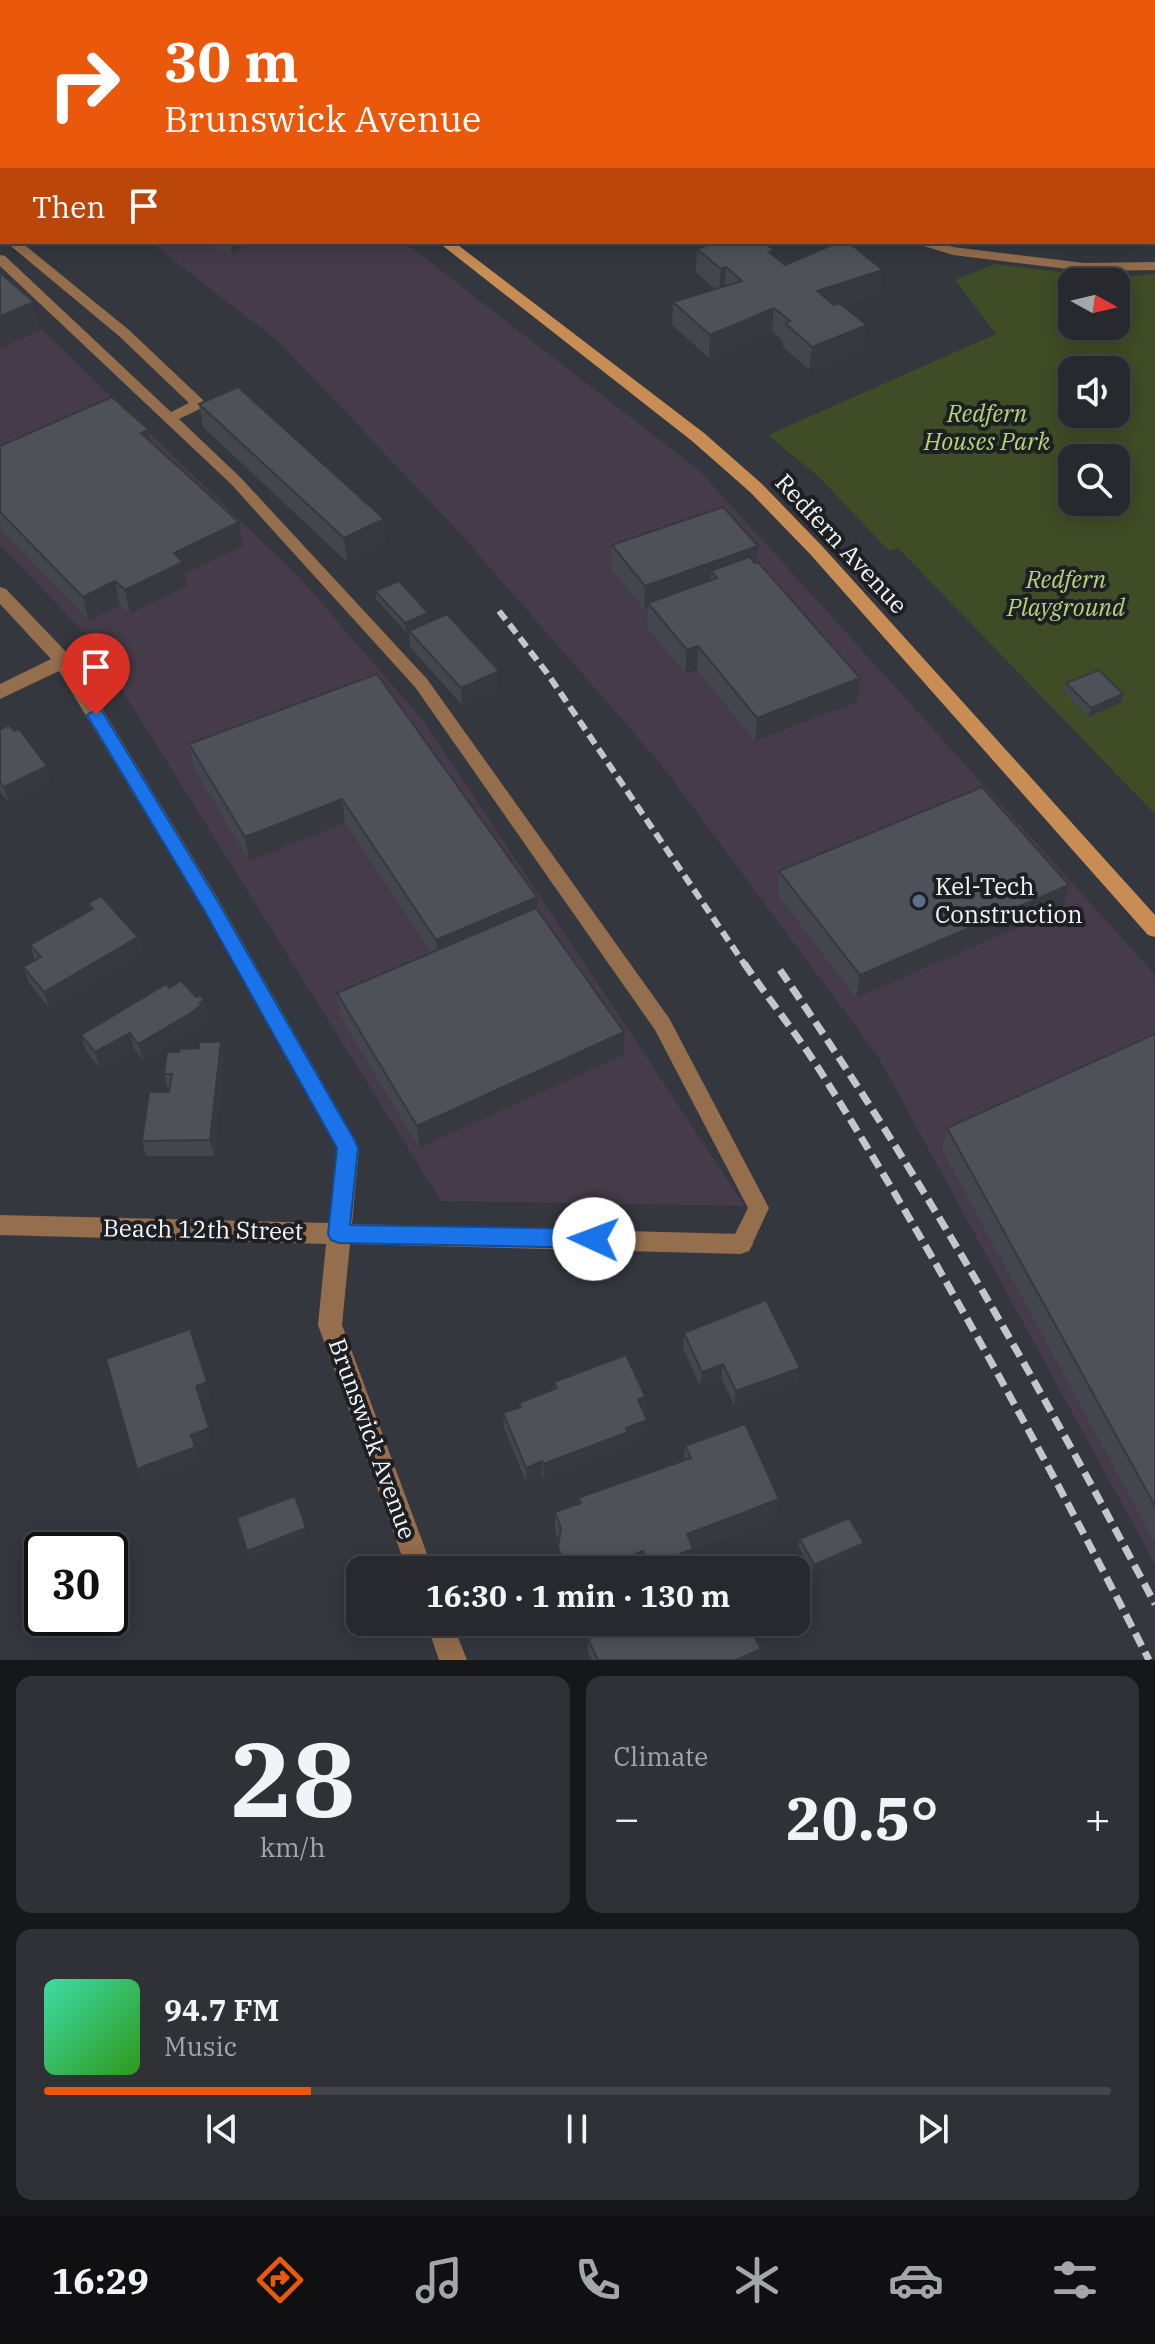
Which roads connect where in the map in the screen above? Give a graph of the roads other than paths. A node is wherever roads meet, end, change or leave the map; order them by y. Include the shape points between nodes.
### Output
1 (15, 244) edge
2 (448, 244) edge
3 (926, 244) edge
4 (0, 259) edge
5 (1155, 266) edge
6 (169, 418) junction
7 (0, 593) edge
8 (63, 661) junction
9 (0, 692) edge
10 (1155, 929) edge
11 (0, 1225) edge
12 (339, 1234) junction
13 (741, 1244) joint
14 (415, 1556) edge
15 (444, 1636) edge
16 (453, 1660) edge

1 - 6 lane via 124,333 199,404
2 - 10 street, Redfern Avenue via 698,437 756,488
3 - 5 lane via 1084,267
4 - 6 lane
6 - 13 lane via 236,481 421,683 662,1024 759,1208
7 - 8 street, Brunswick Avenue
8 - 9 street
8 - 12 street, Brunswick Avenue via 211,905 348,1148
11 - 12 street, Beach 12th Street
12 - 13 street, Beach 12th Street
12 - 14 street, Brunswick Avenue via 330,1325
15 - 16 street

